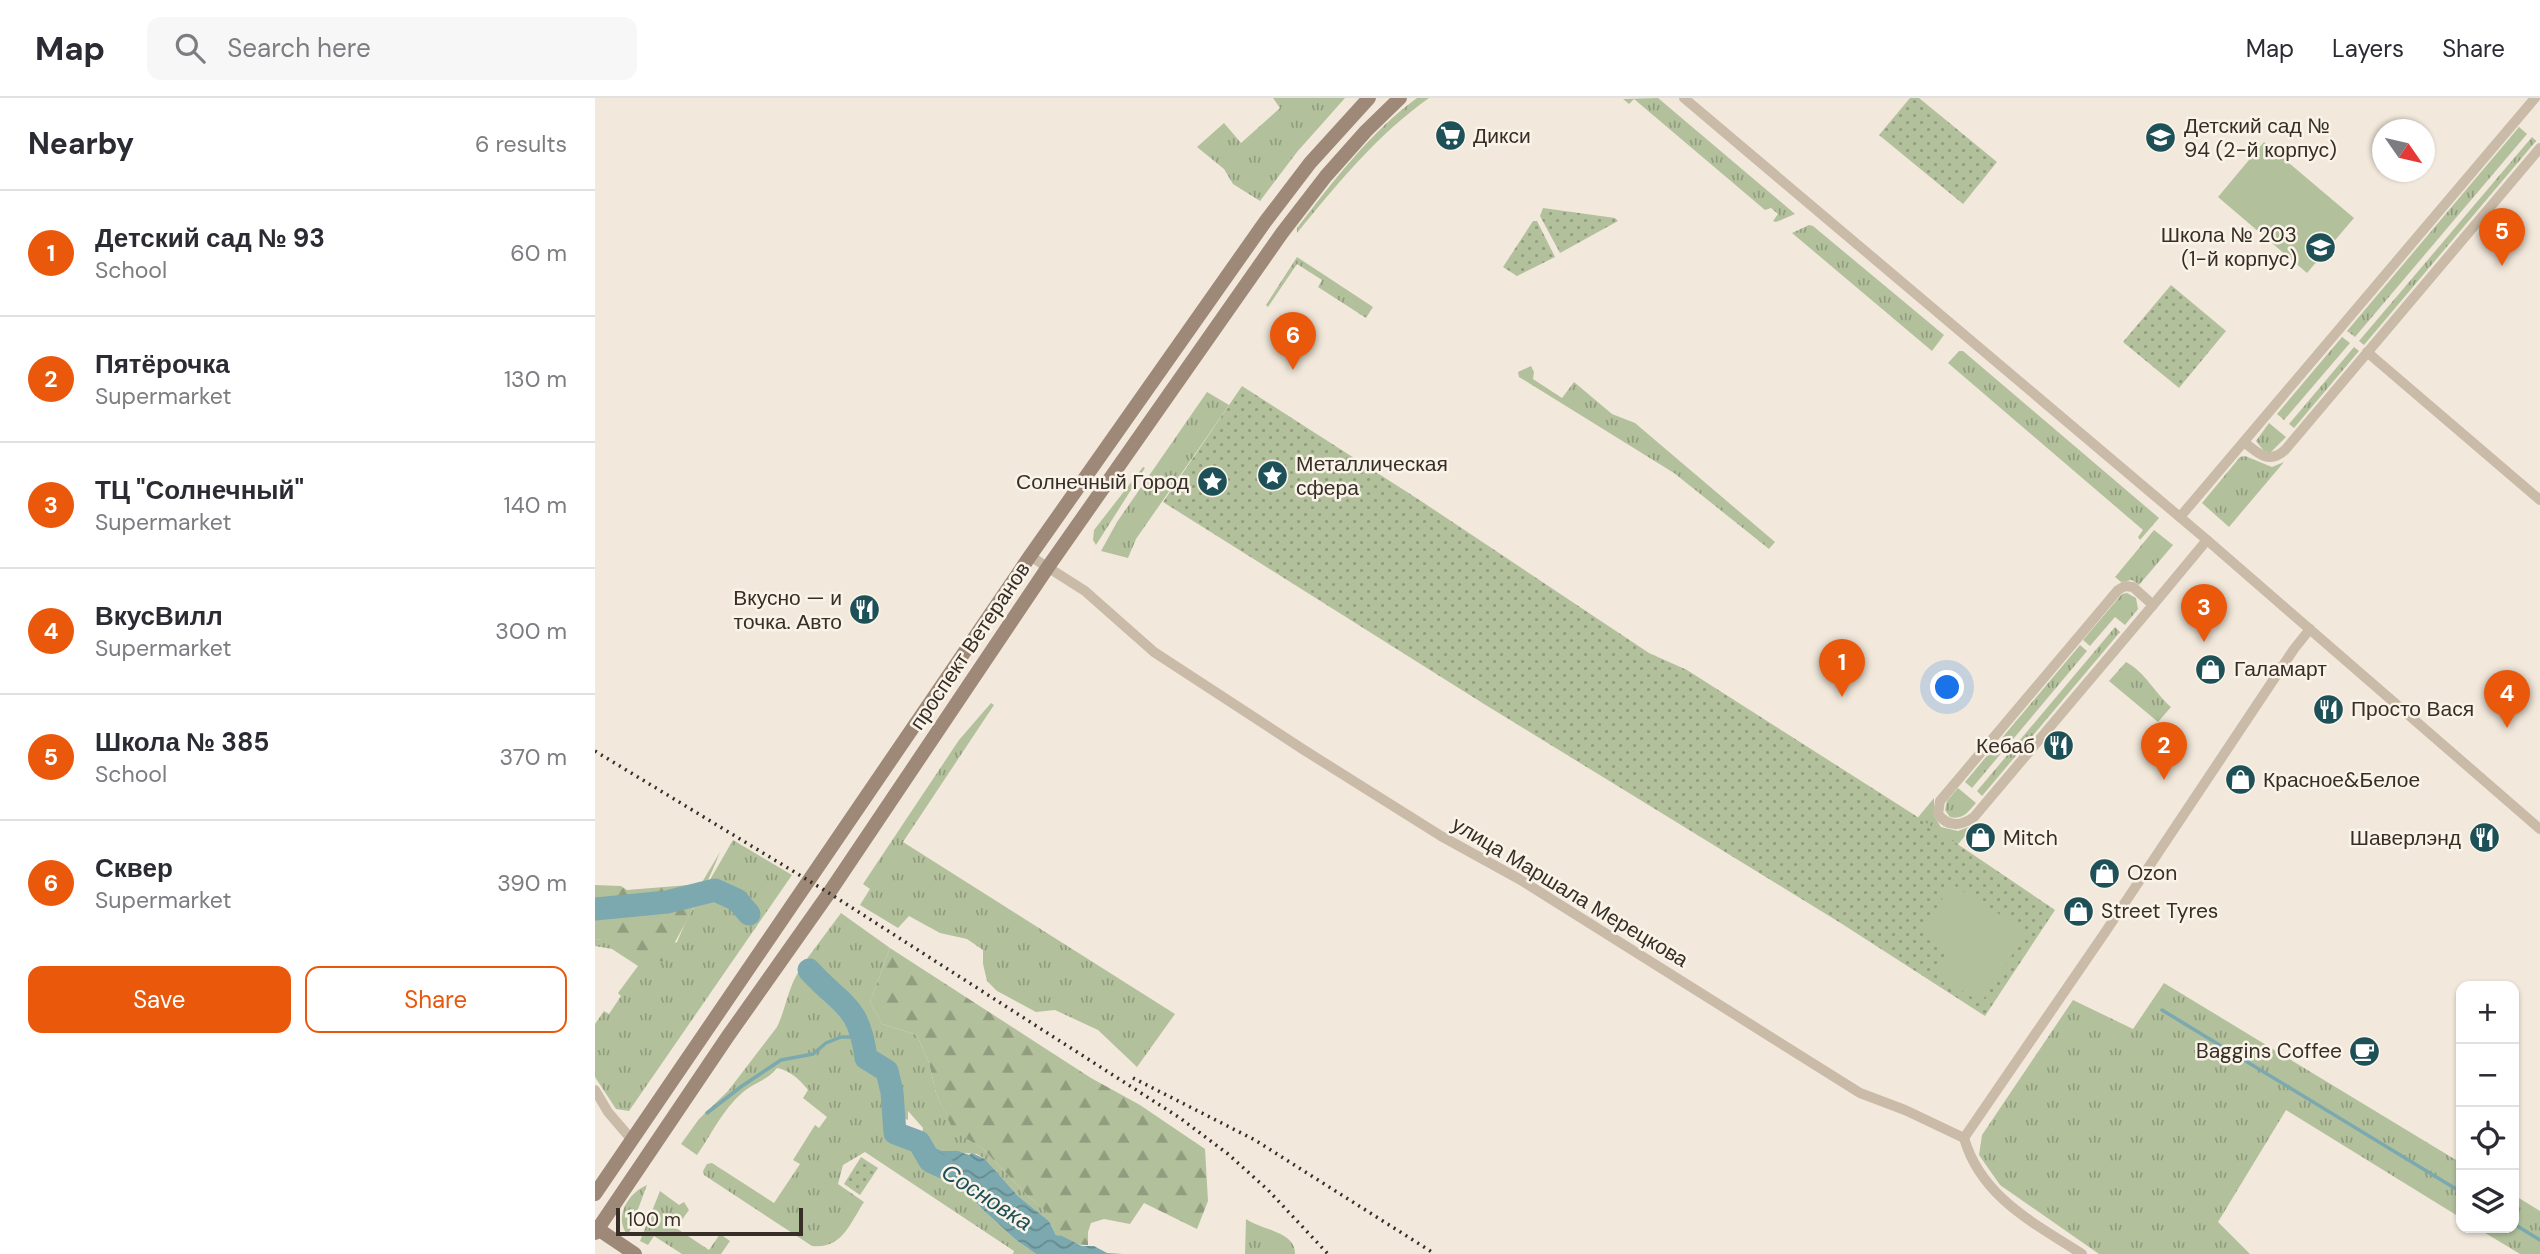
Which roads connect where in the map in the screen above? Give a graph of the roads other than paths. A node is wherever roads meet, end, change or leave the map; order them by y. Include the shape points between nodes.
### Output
1 (1369, 98) edge
2 (1400, 98) edge
3 (1684, 98) edge
4 (2535, 98) edge
5 (2540, 148) edge
6 (2367, 352) junction
7 (2244, 442) junction
8 (2540, 500) edge
9 (2180, 517) junction
10 (2207, 540) junction
11 (1030, 556) junction
12 (1048, 567) junction
13 (2153, 605) junction
14 (2310, 629) junction
15 (2540, 829) edge
16 (595, 1090) edge
17 (1964, 1138) junction
18 (632, 1140) junction
19 (595, 1194) edge
20 (596, 1230) edge
21 (635, 1254) edge
22 (2082, 1254) edge

1 - 11 main road, проспект Ветеранов via 1265,222
2 - 12 main road, проспект Ветеранов via 1326,176 1282,233
3 - 9 street
4 - 7 street
5 - 6 street
6 - 7 street via 2278,456 2263,457
6 - 8 street
7 - 9 street
9 - 10 street
10 - 13 street
10 - 14 street
11 - 12 street, улица Маршала Мерецкова
11 - 18 main road, проспект Ветеранов
12 - 17 street, улица Маршала Мерецкова via 1085,592 1154,652 1365,789 1519,879 1860,1093
12 - 20 main road, проспект Ветеранов
13 - 13 street via 2133,587 2118,590 1946,793 1937,809 1941,818 1956,825 1974,817
14 - 15 street
14 - 17 street
16 - 18 street
17 - 22 street via 1973,1162 2004,1202
18 - 19 main road, проспект Ветеранов
20 - 21 main road

